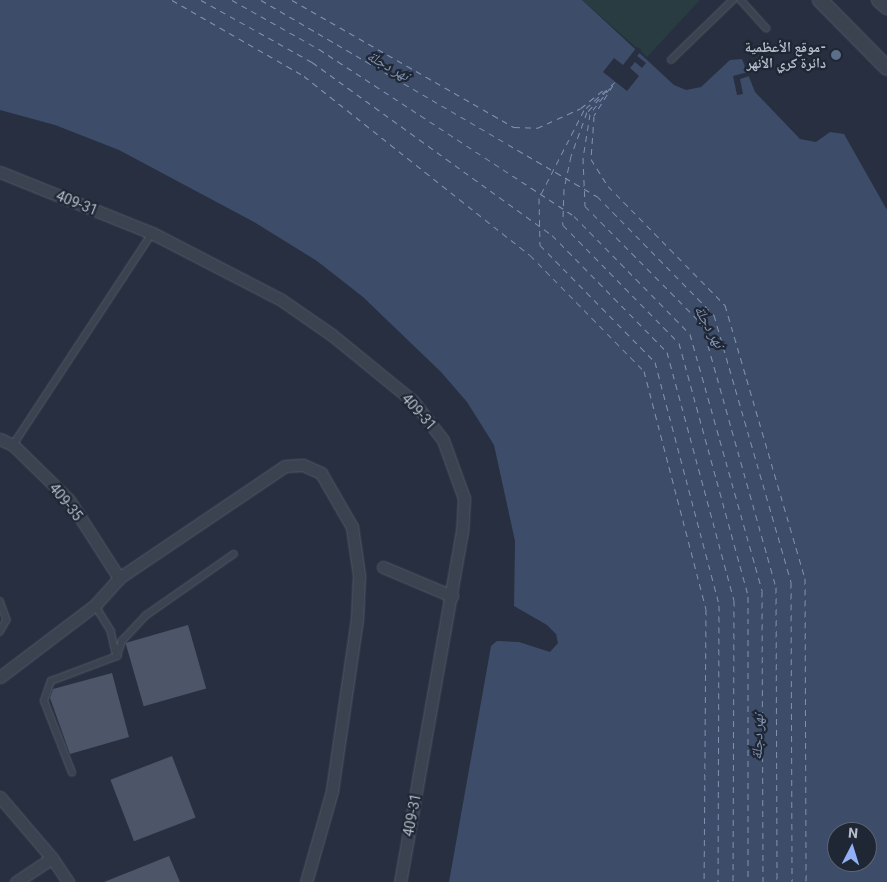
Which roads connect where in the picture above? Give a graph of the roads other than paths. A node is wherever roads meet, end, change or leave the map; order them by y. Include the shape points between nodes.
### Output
1 (733, 0) edge
2 (741, 0) edge
3 (820, 0) edge
4 (878, 0) edge
5 (887, 7) edge
6 (766, 28) dead end
7 (864, 43) junction
8 (887, 49) edge
9 (671, 60) dead end
10 (887, 68) edge
11 (0, 172) edge
12 (152, 233) junction
13 (0, 439) edge
14 (13, 445) junction
15 (234, 554) dead end
16 (383, 567) dead end
17 (120, 578) junction
18 (452, 596) junction
19 (0, 601) edge
20 (94, 605) junction
21 (0, 632) edge
22 (117, 656) junction
23 (0, 677) edge
24 (72, 773) dead end
25 (2, 804) edge
26 (52, 858) junction
27 (16, 882) edge
28 (68, 882) edge
29 (306, 882) edge
30 (400, 882) edge

1 - 9 lane
2 - 6 lane
3 - 7 street
4 - 5 street
7 - 8 street
7 - 10 street
11 - 12 street, 409-31
12 - 14 lane
12 - 18 street, 409-31 via 280,299 413,401 430,421 456,470 464,498
13 - 14 street, 409-35
14 - 17 street, 409-35 via 69,500
15 - 22 lane via 145,616 122,641
16 - 18 street
17 - 20 street
17 - 29 street via 285,466 303,466 321,473 343,508 352,527 359,557 357,619 332,791
18 - 30 street, 409-31
19 - 21 lane via 7,620
20 - 22 lane via 111,631
20 - 23 street
22 - 24 lane via 51,681 45,689 44,700
25 - 26 street
26 - 27 street
26 - 28 street

